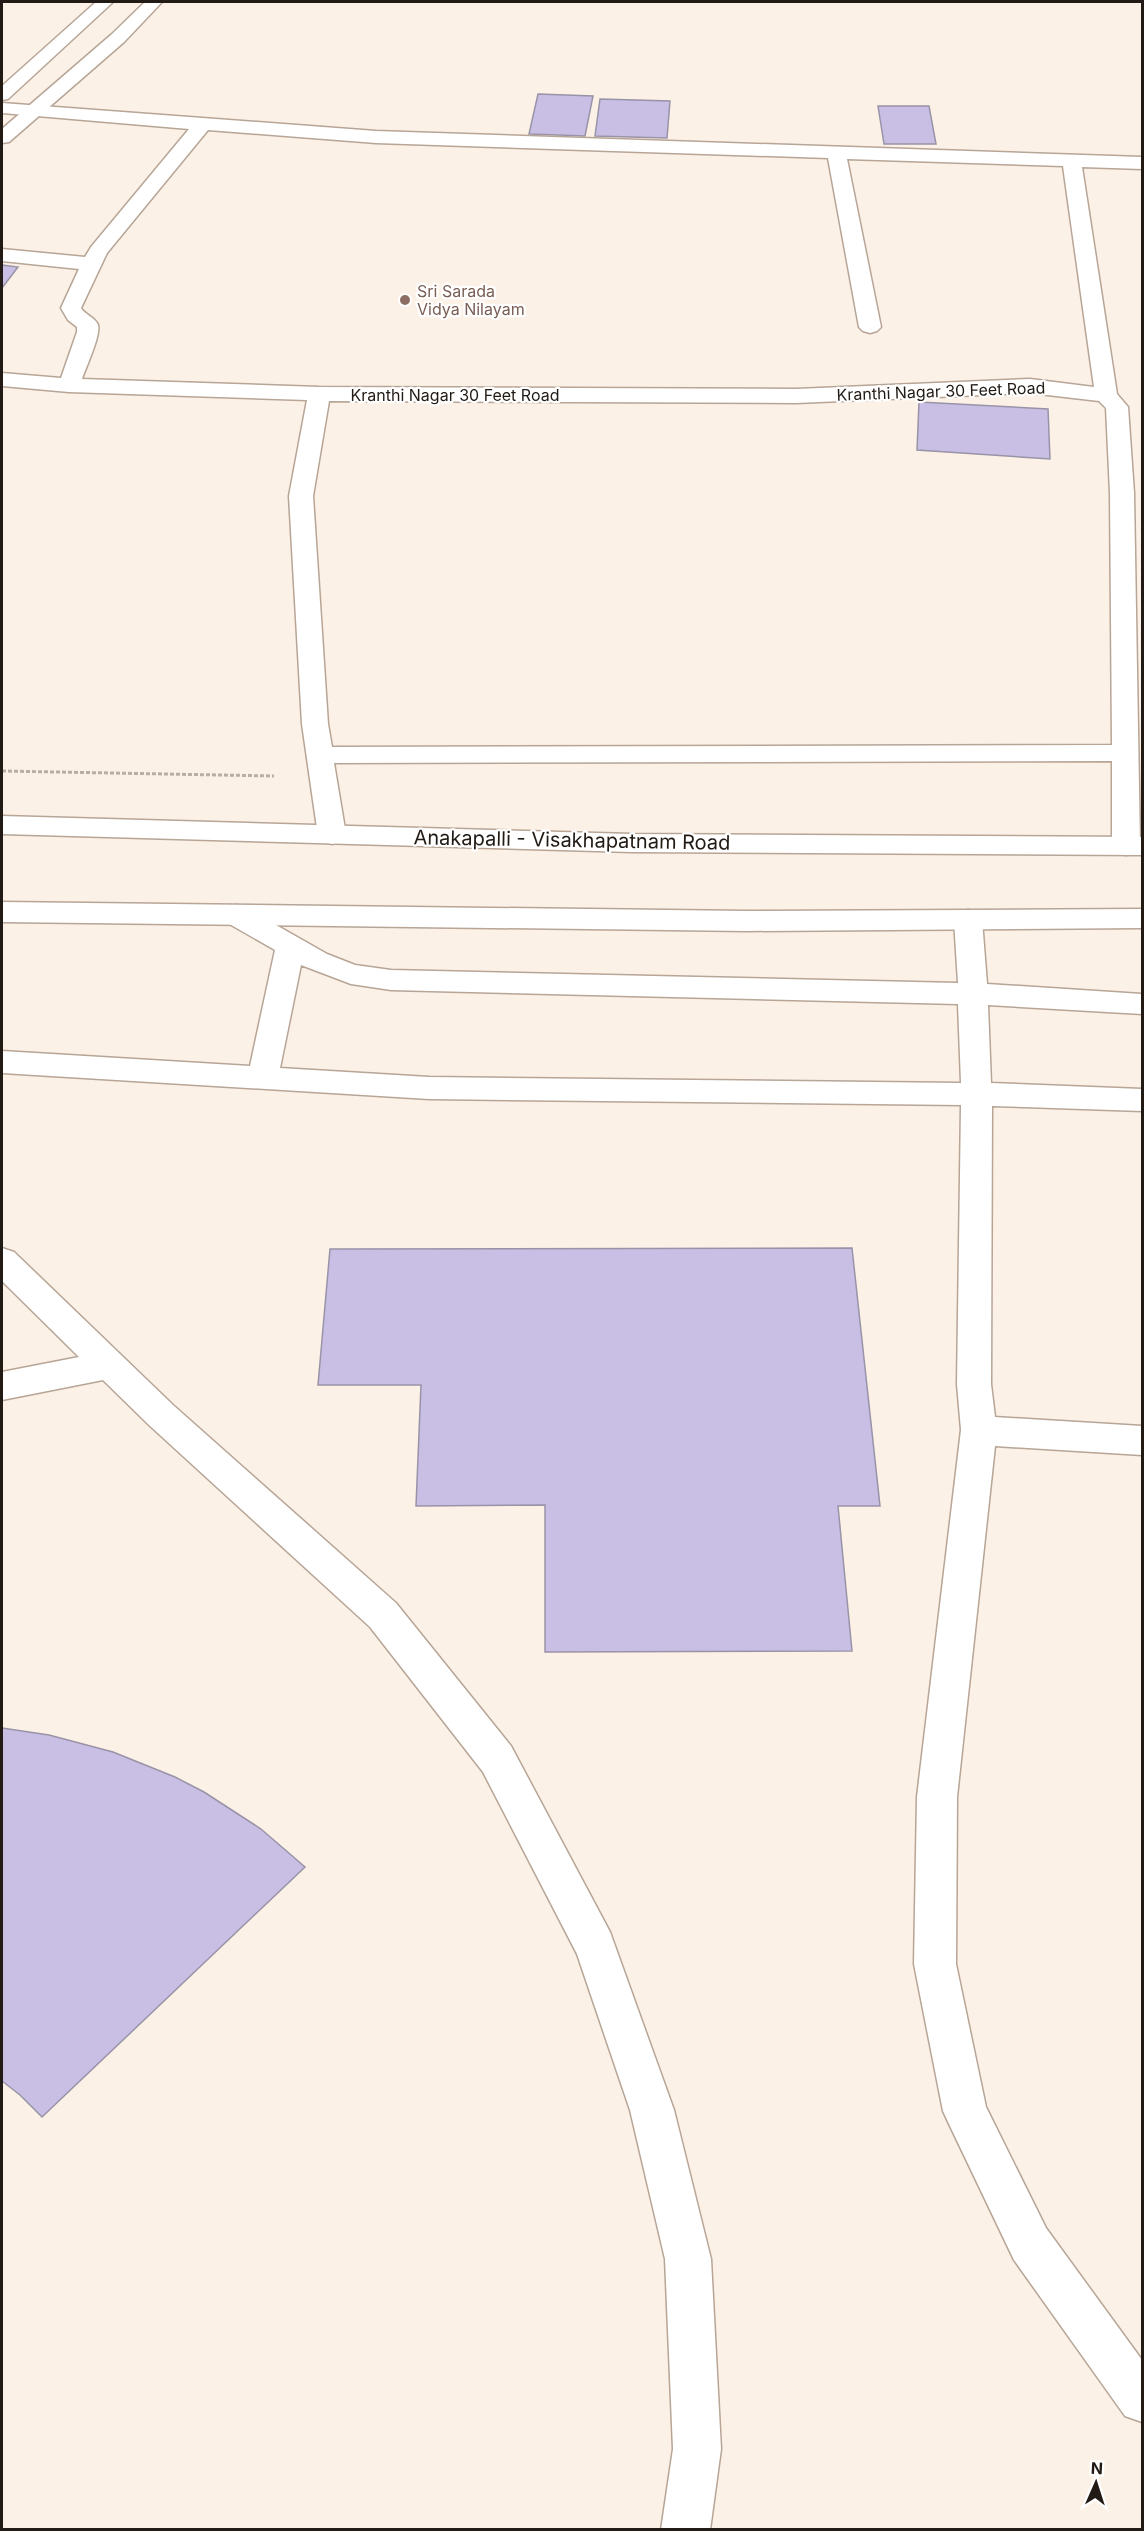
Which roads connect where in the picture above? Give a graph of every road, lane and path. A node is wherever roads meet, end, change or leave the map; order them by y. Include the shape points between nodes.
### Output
1 (105, 2) edge
2 (154, 2) edge
3 (2, 95) edge
4 (2, 108) edge
5 (33, 112) junction
6 (204, 123) junction
7 (2, 138) edge
8 (836, 152) junction
9 (1072, 161) junction
10 (1143, 163) edge
11 (2, 255) edge
12 (92, 264) junction
13 (870, 327) dead end
14 (2, 380) edge
15 (69, 385) junction
16 (319, 394) junction
17 (1106, 395) junction
18 (1124, 753) junction
19 (322, 766) junction
20 (2, 771) edge
21 (2, 825) edge
22 (332, 835) junction
23 (1134, 846) edge
24 (2, 912) edge
25 (236, 915) junction
26 (1143, 919) edge
27 (968, 920) junction
28 (290, 945) junction
29 (974, 994) junction
30 (1143, 1004) edge
31 (2, 1062) edge
32 (263, 1078) junction
33 (978, 1094) junction
34 (1143, 1100) edge
35 (2, 1261) edge
36 (109, 1365) junction
37 (2, 1386) edge
38 (979, 1430) junction
39 (1143, 1441) edge
40 (1143, 2399) edge
41 (685, 2529) edge

1 - 3 street
2 - 5 street
4 - 5 street
5 - 6 street
5 - 7 street
6 - 8 street via 376,137
6 - 12 street via 104,243
8 - 9 street
8 - 13 street
9 - 10 street
9 - 17 street
11 - 12 street
12 - 15 street via 71,308 87,324 88,332
14 - 15 street, Kranthi Nagar 30 Feet Road
15 - 16 street, Kranthi Nagar 30 Feet Road
16 - 17 street, Kranthi Nagar 30 Feet Road via 796,396 1030,386
16 - 19 street via 301,496 315,724
17 - 18 street via 1117,407 1122,493
18 - 19 street
18 - 23 street
19 - 20 path
19 - 22 street
21 - 22 street, Anakapalli - Visakhapatnam Road
22 - 23 street, Anakapalli - Visakhapatnam Road via 632,843
24 - 25 street
25 - 27 street
25 - 28 street
26 - 27 street
27 - 29 street
28 - 29 street via 351,974 391,980
28 - 32 street
29 - 30 street
29 - 33 street
31 - 32 street
32 - 33 street via 429,1088
33 - 34 street
33 - 38 street via 974,1384
35 - 36 street
36 - 37 street
36 - 41 street via 383,1615 497,1759 595,1946 652,2110 688,2259 697,2449
38 - 39 street
38 - 40 street via 937,1797 935,1964 965,2111 1030,2244

